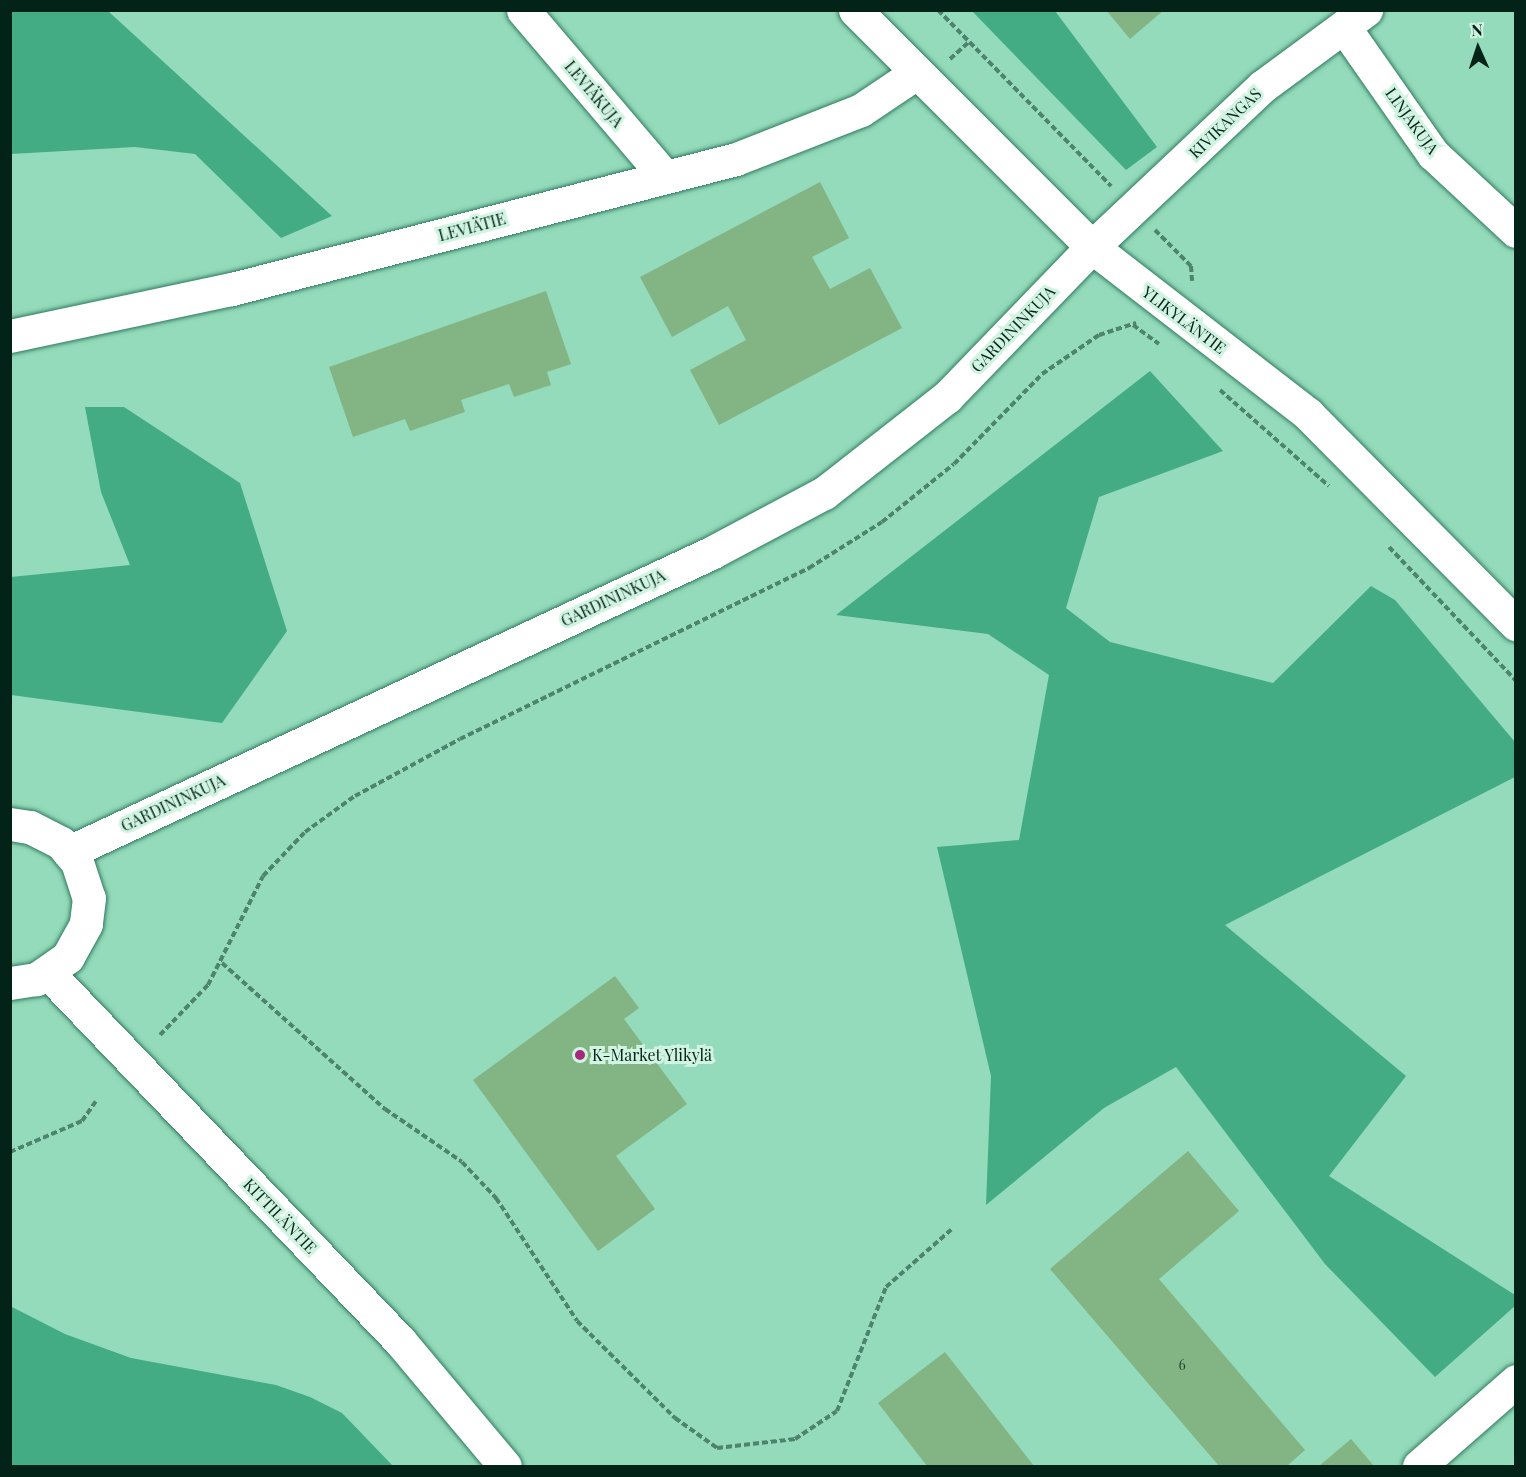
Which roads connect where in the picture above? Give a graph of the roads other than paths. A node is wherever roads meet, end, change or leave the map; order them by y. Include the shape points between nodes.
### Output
1 (523, 10) edge
2 (855, 10) edge
3 (1355, 19) edge
4 (916, 73) junction
5 (665, 177) junction
6 (1515, 231) edge
7 (1092, 247) junction
8 (10, 336) edge
9 (1515, 624) edge
10 (10, 825) edge
11 (69, 852) junction
12 (48, 973) junction
13 (10, 983) edge
14 (1515, 1381) edge
15 (505, 1467) edge
16 (1419, 1467) edge

1 - 5 street, LEVIÄKUJA
2 - 4 street, YLIKYLÄNTIE
3 - 6 street, LINJAKUJA via 1433,154
3 - 7 street, KIVIKANGAS via 1263,86
4 - 5 street, LEVIÄTIE via 861,110 820,129
4 - 7 street, YLIKYLÄNTIE
5 - 8 street, LEVIÄTIE via 232,289
7 - 9 street, YLIKYLÄNTIE via 1308,414
7 - 11 street, GARDININKUJA via 947,397 824,494 711,553
10 - 11 street via 41,831
11 - 12 street via 87,885 86,924 68,957
12 - 13 street
12 - 15 street, KITTILÄNTIE via 400,1341
14 - 16 street

